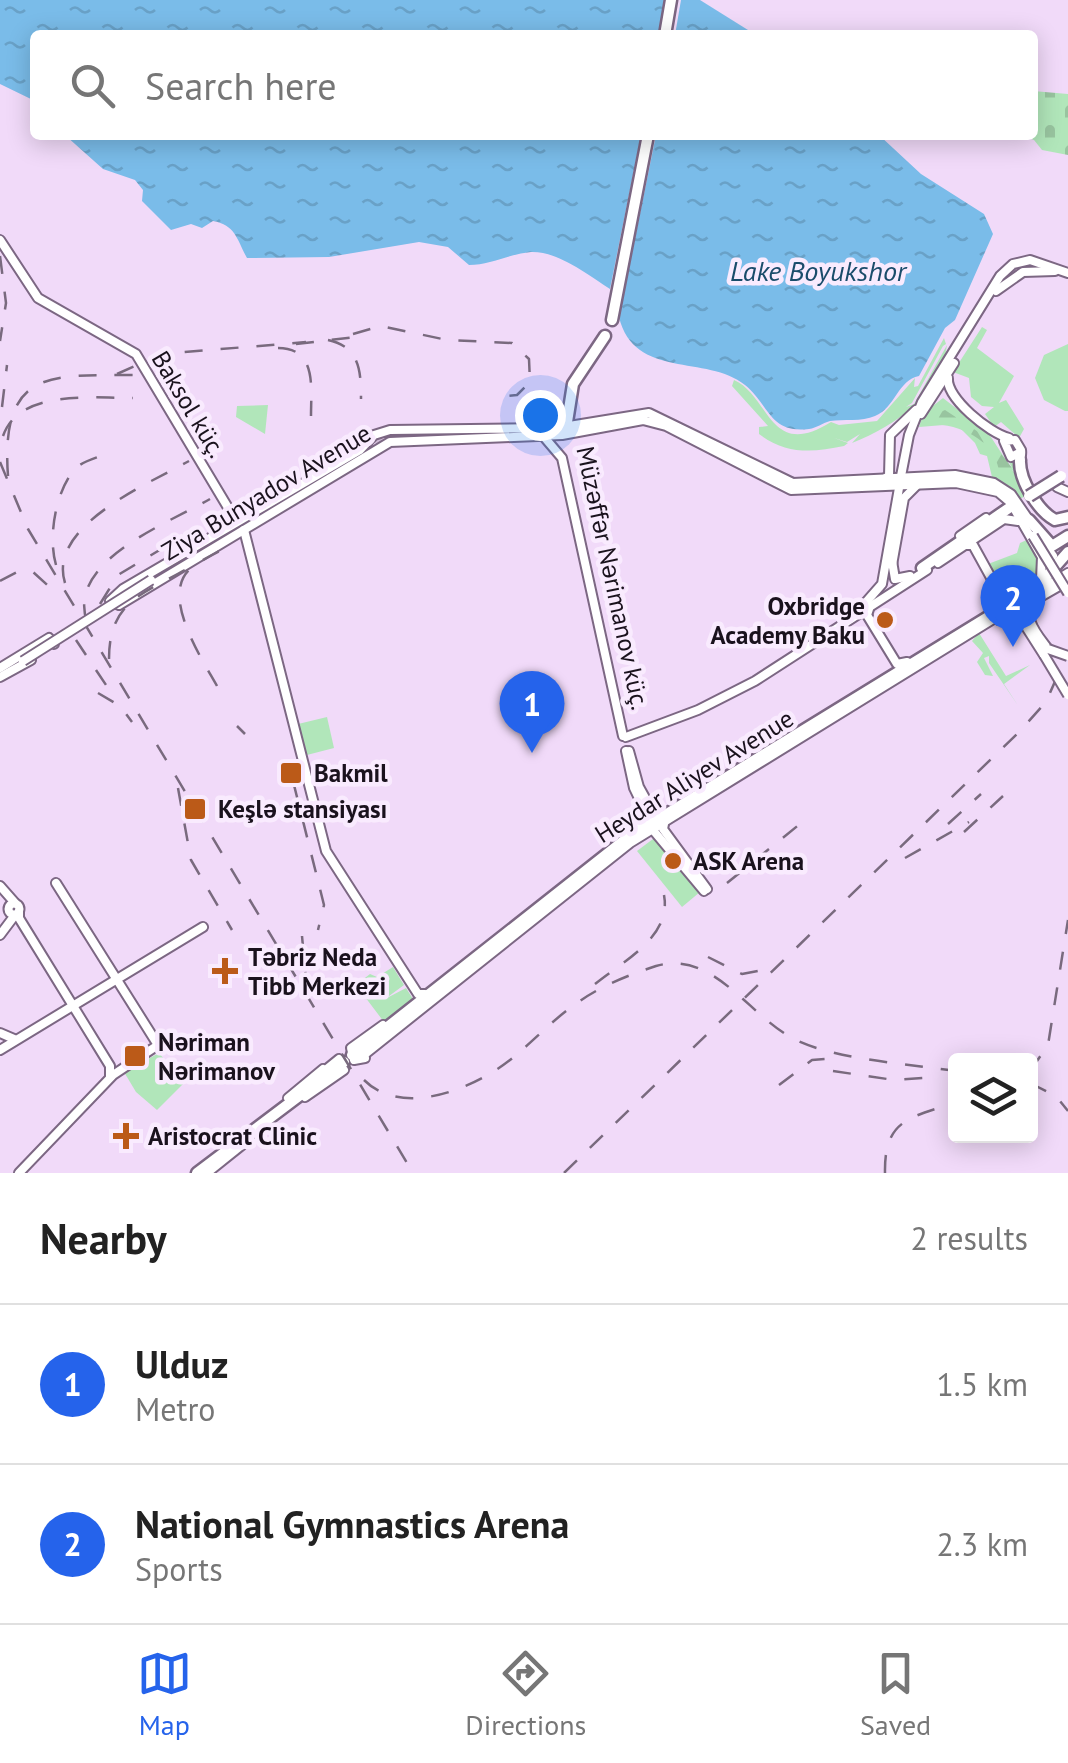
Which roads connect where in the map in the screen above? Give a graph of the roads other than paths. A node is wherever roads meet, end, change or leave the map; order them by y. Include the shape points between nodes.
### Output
1 (672, 0) edge
2 (667, 30) edge
3 (645, 140) edge
4 (0, 240) edge
5 (1019, 262) junction
6 (1023, 272) junction
7 (1068, 275) edge
8 (1006, 276) junction
9 (611, 317) dead end
10 (936, 390) junction
11 (953, 398) junction
12 (651, 418) junction
13 (600, 421) junction
14 (669, 422) junction
15 (573, 427) junction
16 (590, 427) junction
17 (558, 428) junction
18 (528, 433) junction
19 (377, 434) junction
20 (396, 435) junction
21 (696, 437) junction
22 (368, 439) junction
23 (1013, 439) junction
24 (379, 447) junction
25 (712, 448) junction
26 (1004, 449) junction
27 (364, 451) junction
28 (1021, 456) junction
29 (737, 458) junction
30 (752, 464) junction
31 (759, 476) junction
32 (1062, 478) edge
33 (884, 480) junction
34 (772, 481) junction
35 (942, 481) junction
36 (921, 482) junction
37 (956, 482) junction
38 (901, 483) junction
39 (973, 483) junction
40 (871, 484) junction
41 (849, 485) junction
42 (991, 485) junction
43 (792, 488) junction
44 (810, 488) junction
45 (828, 488) junction
46 (1068, 492) edge
47 (291, 496) junction
48 (1015, 502) junction
49 (279, 505) junction
50 (1068, 514) edge
51 (233, 516) junction
52 (260, 517) junction
53 (1029, 520) junction
54 (250, 521) junction
55 (229, 533) junction
56 (1032, 535) junction
57 (976, 538) junction
58 (245, 545) junction
59 (966, 545) junction
60 (196, 551) junction
61 (1040, 552) junction
62 (892, 564) junction
63 (175, 566) junction
64 (1063, 566) edge
65 (924, 569) junction
66 (894, 578) junction
67 (150, 579) junction
68 (882, 581) junction
69 (893, 592) junction
70 (1008, 601) junction
71 (861, 612) junction
72 (972, 624) junction
73 (986, 625) junction
74 (955, 636) junction
75 (1046, 653) junction
76 (1068, 656) edge
77 (916, 658) junction
78 (894, 671) junction
79 (1, 672) edge
80 (1068, 692) edge
81 (844, 712) junction
82 (829, 714) junction
83 (813, 724) junction
84 (625, 735) junction
85 (655, 820) junction
86 (56, 883) dead end
87 (0, 889) edge
88 (706, 891) dead end
89 (12, 915) edge
90 (203, 926) dead end
91 (115, 979) junction
92 (418, 997) junction
93 (71, 1006) junction
94 (401, 1019) junction
95 (392, 1037) junction
96 (4, 1041) edge
97 (349, 1059) junction
98 (113, 1070) junction
99 (292, 1101) junction
100 (18, 1173) edge
101 (200, 1173) edge

1 - 2 highway
3 - 9 highway
4 - 51 main road, Baksol küç. via 42,302 136,354
5 - 6 main road via 1014,270
5 - 7 main road via 1036,260
5 - 8 main road
6 - 7 main road
6 - 8 main road
8 - 10 main road
10 - 11 main road
10 - 11 main road
10 - 33 main road via 890,435
10 - 38 main road via 907,441
11 - 23 main road via 995,433
11 - 26 main road
12 - 14 main road
12 - 16 main road, Ziya Bunyadov Avenue
12 - 25 main road, Ziya Bunyadov Avenue
13 - 14 main road, Ziya Bunyadov Avenue via 639,413
13 - 15 main road
13 - 16 main road, Ziya Bunyadov Avenue
14 - 16 main road, Ziya Bunyadov Avenue via 639,418
14 - 21 main road, Ziya Bunyadov Avenue
15 - 16 main road, Ziya Bunyadov Avenue
15 - 17 main road, Ziya Bunyadov Avenue
15 - 17 highway via 577,380 605,337 575,379 567,422
15 - 18 main road, Ziya Bunyadov Avenue
15 - 84 main road, Müzəffər Nərimanov küç. via 562,446
17 - 18 main road, Ziya Bunyadov Avenue
18 - 20 main road, Ziya Bunyadov Avenue
18 - 84 main road via 554,444 562,458
19 - 20 main road, Ziya Bunyadov Avenue
19 - 22 main road, Ziya Bunyadov Avenue
19 - 24 main road via 386,438
20 - 24 main road, Ziya Bunyadov Avenue
21 - 25 main road
21 - 30 main road, Ziya Bunyadov Avenue
21 - 34 main road, Ziya Bunyadov Avenue
22 - 24 main road
22 - 27 main road, Ziya Bunyadov Avenue
23 - 26 main road via 1005,440
23 - 28 main road
24 - 27 main road, Ziya Bunyadov Avenue
25 - 29 main road, Ziya Bunyadov Avenue
25 - 31 main road, Ziya Bunyadov Avenue
26 - 28 main road
27 - 47 main road, Ziya Bunyadov Avenue
27 - 49 main road, Ziya Bunyadov Avenue
28 - 50 highway via 1021,475 1046,514 1055,520
29 - 30 main road
29 - 45 main road, Ziya Bunyadov Avenue via 788,484
30 - 44 main road, Ziya Bunyadov Avenue
31 - 34 main road
31 - 44 main road, Ziya Bunyadov Avenue via 786,488
32 - 46 main road
32 - 48 highway, bridge
33 - 38 main road, Ziya Bunyadov Avenue
33 - 40 main road, Ziya Bunyadov Avenue
34 - 43 main road, Ziya Bunyadov Avenue
35 - 36 main road, Ziya Bunyadov Avenue
35 - 37 main road
35 - 42 main road, Ziya Bunyadov Avenue
36 - 37 main road, Ziya Bunyadov Avenue
36 - 38 main road
36 - 39 main road, Ziya Bunyadov Avenue
36 - 40 main road, Ziya Bunyadov Avenue
36 - 41 main road, Ziya Bunyadov Avenue
36 - 62 main road via 905,495
37 - 39 main road, Ziya Bunyadov Avenue
38 - 40 main road, Ziya Bunyadov Avenue
38 - 42 main road, Ziya Bunyadov Avenue via 959,475
38 - 62 main road
38 - 68 main road
39 - 42 main road
39 - 48 main road, Ziya Bunyadov Avenue via 1000,488
40 - 41 main road
40 - 44 main road, Ziya Bunyadov Avenue
40 - 45 main road, Ziya Bunyadov Avenue
40 - 68 main road via 893,498
41 - 43 main road, Ziya Bunyadov Avenue
41 - 45 main road, Ziya Bunyadov Avenue
42 - 48 main road, Ziya Bunyadov Avenue
42 - 56 main road via 1010,500
43 - 44 main road
44 - 45 main road
47 - 49 main road
47 - 52 main road, Ziya Bunyadov Avenue
47 - 55 main road, Ziya Bunyadov Avenue
48 - 53 main road, Ziya Bunyadov Avenue
48 - 56 main road
48 - 56 main road
48 - 57 main road via 1004,519
48 - 65 highway
49 - 52 main road
49 - 54 main road, Ziya Bunyadov Avenue
51 - 54 main road
51 - 55 main road
52 - 60 main road, Ziya Bunyadov Avenue
53 - 61 main road, Ziya Bunyadov Avenue via 1052,558 1046,561
53 - 64 highway
54 - 55 main road, Ziya Bunyadov Avenue
54 - 58 main road
55 - 58 main road
55 - 60 main road
55 - 63 main road, Ziya Bunyadov Avenue
56 - 61 main road
56 - 64 main road, bridge
57 - 59 main road
57 - 70 main road
58 - 92 main road via 323,850
59 - 65 main road
59 - 70 main road via 974,547
60 - 63 main road
60 - 63 main road, Ziya Bunyadov Avenue via 123,589 111,603 128,600
60 - 67 main road, Ziya Bunyadov Avenue
61 - 64 main road via 1044,566
62 - 66 main road
63 - 67 main road, Ziya Bunyadov Avenue
64 - 70 main road
64 - 73 main road
64 - 74 highway, Heydar Aliyev Avenue
64 - 75 main road via 1026,608
64 - 83 highway, Heydar Aliyev Avenue
65 - 66 main road
65 - 69 main road
66 - 68 main road
66 - 69 main road
67 - 79 main road, bridge
68 - 69 main road via 884,594
68 - 71 main road
69 - 71 main road
70 - 72 main road
71 - 77 main road via 898,665
71 - 78 main road
71 - 84 main road via 760,677
72 - 74 highway
72 - 77 main road
73 - 75 main road via 1020,620
73 - 81 main road
74 - 82 highway, Heydar Aliyev Avenue
75 - 76 main road, bridge
75 - 80 main road, bridge
77 - 78 main road
78 - 83 main road
79 - 79 main road via 54,646 53,640 49,638
81 - 83 highway
81 - 85 main road
82 - 83 highway
82 - 97 highway, Heydar Aliyev Avenue via 620,844
83 - 85 main road
83 - 97 highway, Heydar Aliyev Avenue via 621,846
84 - 85 main road
85 - 88 main road
85 - 92 main road
85 - 94 main road
86 - 91 main road
87 - 89 main road
89 - 93 main road
90 - 91 main road
91 - 93 main road
91 - 98 main road via 155,1046
92 - 94 main road
93 - 96 main road
93 - 96 main road
93 - 98 main road
94 - 95 main road
94 - 95 main road via 353,1045 350,1054 361,1060
94 - 97 main road
95 - 97 main road
97 - 99 main road
97 - 101 highway, Heydar Aliyev Avenue
98 - 100 main road
99 - 99 main road via 346,1072 344,1059 336,1058
99 - 101 main road
99 - 101 main road

